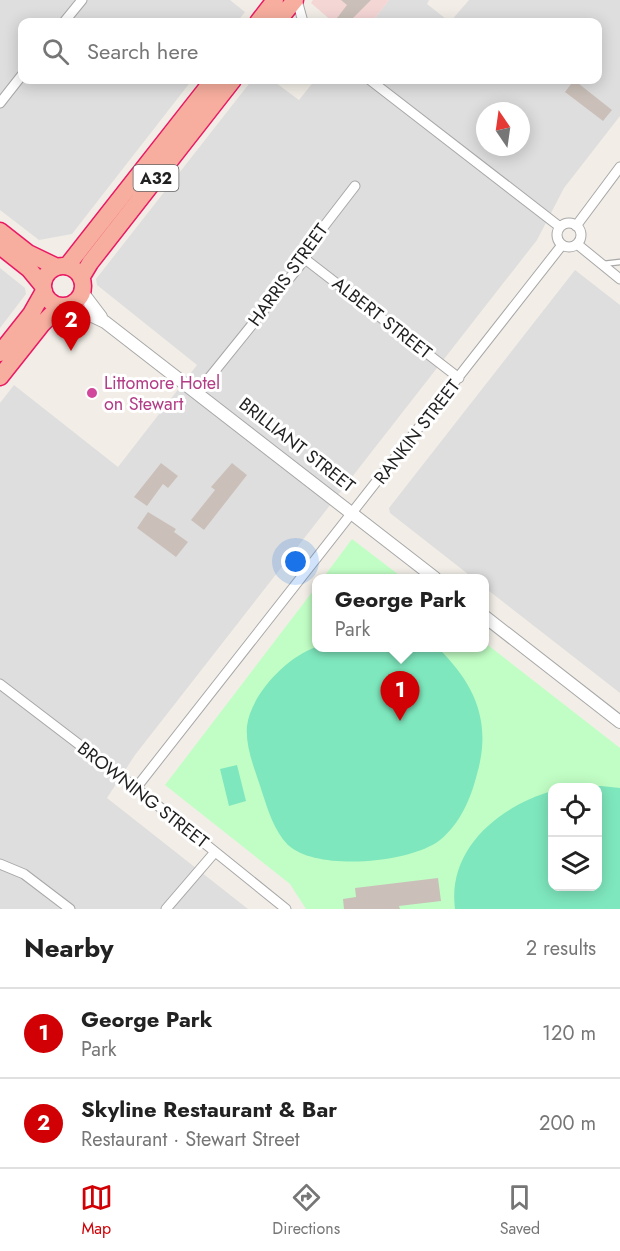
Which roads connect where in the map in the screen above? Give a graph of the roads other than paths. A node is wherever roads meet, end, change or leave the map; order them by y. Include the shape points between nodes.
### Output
1 (82, 0) edge
2 (296, 0) edge
3 (275, 8) edge
4 (67, 18) edge
5 (263, 18) edge
6 (302, 18) edge
7 (18, 80) edge
8 (210, 84) edge
9 (230, 84) edge
10 (374, 84) edge
11 (0, 103) edge
12 (620, 167) edge
13 (355, 186) dead end
14 (576, 225) junction
15 (560, 227) junction
16 (0, 231) edge
17 (577, 244) junction
18 (562, 245) junction
19 (0, 246) edge
20 (305, 259) junction
21 (620, 262) edge
22 (603, 264) junction
23 (62, 267) junction
24 (620, 279) edge
25 (82, 285) junction
26 (43, 288) junction
27 (64, 305) junction
28 (105, 322) junction
29 (0, 353) edge
30 (0, 377) edge
31 (459, 378) junction
32 (198, 393) junction
33 (353, 514) junction
34 (429, 574) edge
35 (489, 620) edge
36 (0, 684) edge
37 (620, 722) edge
38 (136, 788) junction
39 (215, 852) junction
40 (0, 864) edge
41 (70, 909) edge
42 (166, 909) edge
43 (286, 909) edge

1 - 4 street
2 - 3 highway
2 - 6 street
3 - 5 highway
7 - 11 street
8 - 23 highway, A32
9 - 25 highway, A32 via 90,263
10 - 15 street
12 - 14 street
13 - 20 street, HARRIS STREET via 318,234
14 - 15 street
14 - 17 street via 580,234
15 - 18 street via 558,238
16 - 23 highway via 28,253
17 - 18 street
17 - 22 street
18 - 31 street, RANKIN STREET
19 - 26 highway via 29,269
20 - 31 street, ALBERT STREET
20 - 32 street, HARRIS STREET
21 - 22 lane
22 - 24 street
23 - 25 highway via 75,270
23 - 26 highway, A32 via 46,274
25 - 27 highway, A32
25 - 28 street, BRILLIANT STREET
26 - 27 highway via 50,301
26 - 29 highway via 31,314
27 - 28 street, BRILLIANT STREET
27 - 30 highway via 42,324
28 - 32 street, BRILLIANT STREET
31 - 33 street, RANKIN STREET
32 - 33 street, BRILLIANT STREET
33 - 34 street, BRILLIANT STREET
33 - 38 street, RANKIN STREET
35 - 37 street
36 - 38 street, BROWNING STREET
38 - 39 street, BROWNING STREET
39 - 42 street
39 - 43 street, BROWNING STREET
40 - 41 street via 24,874

